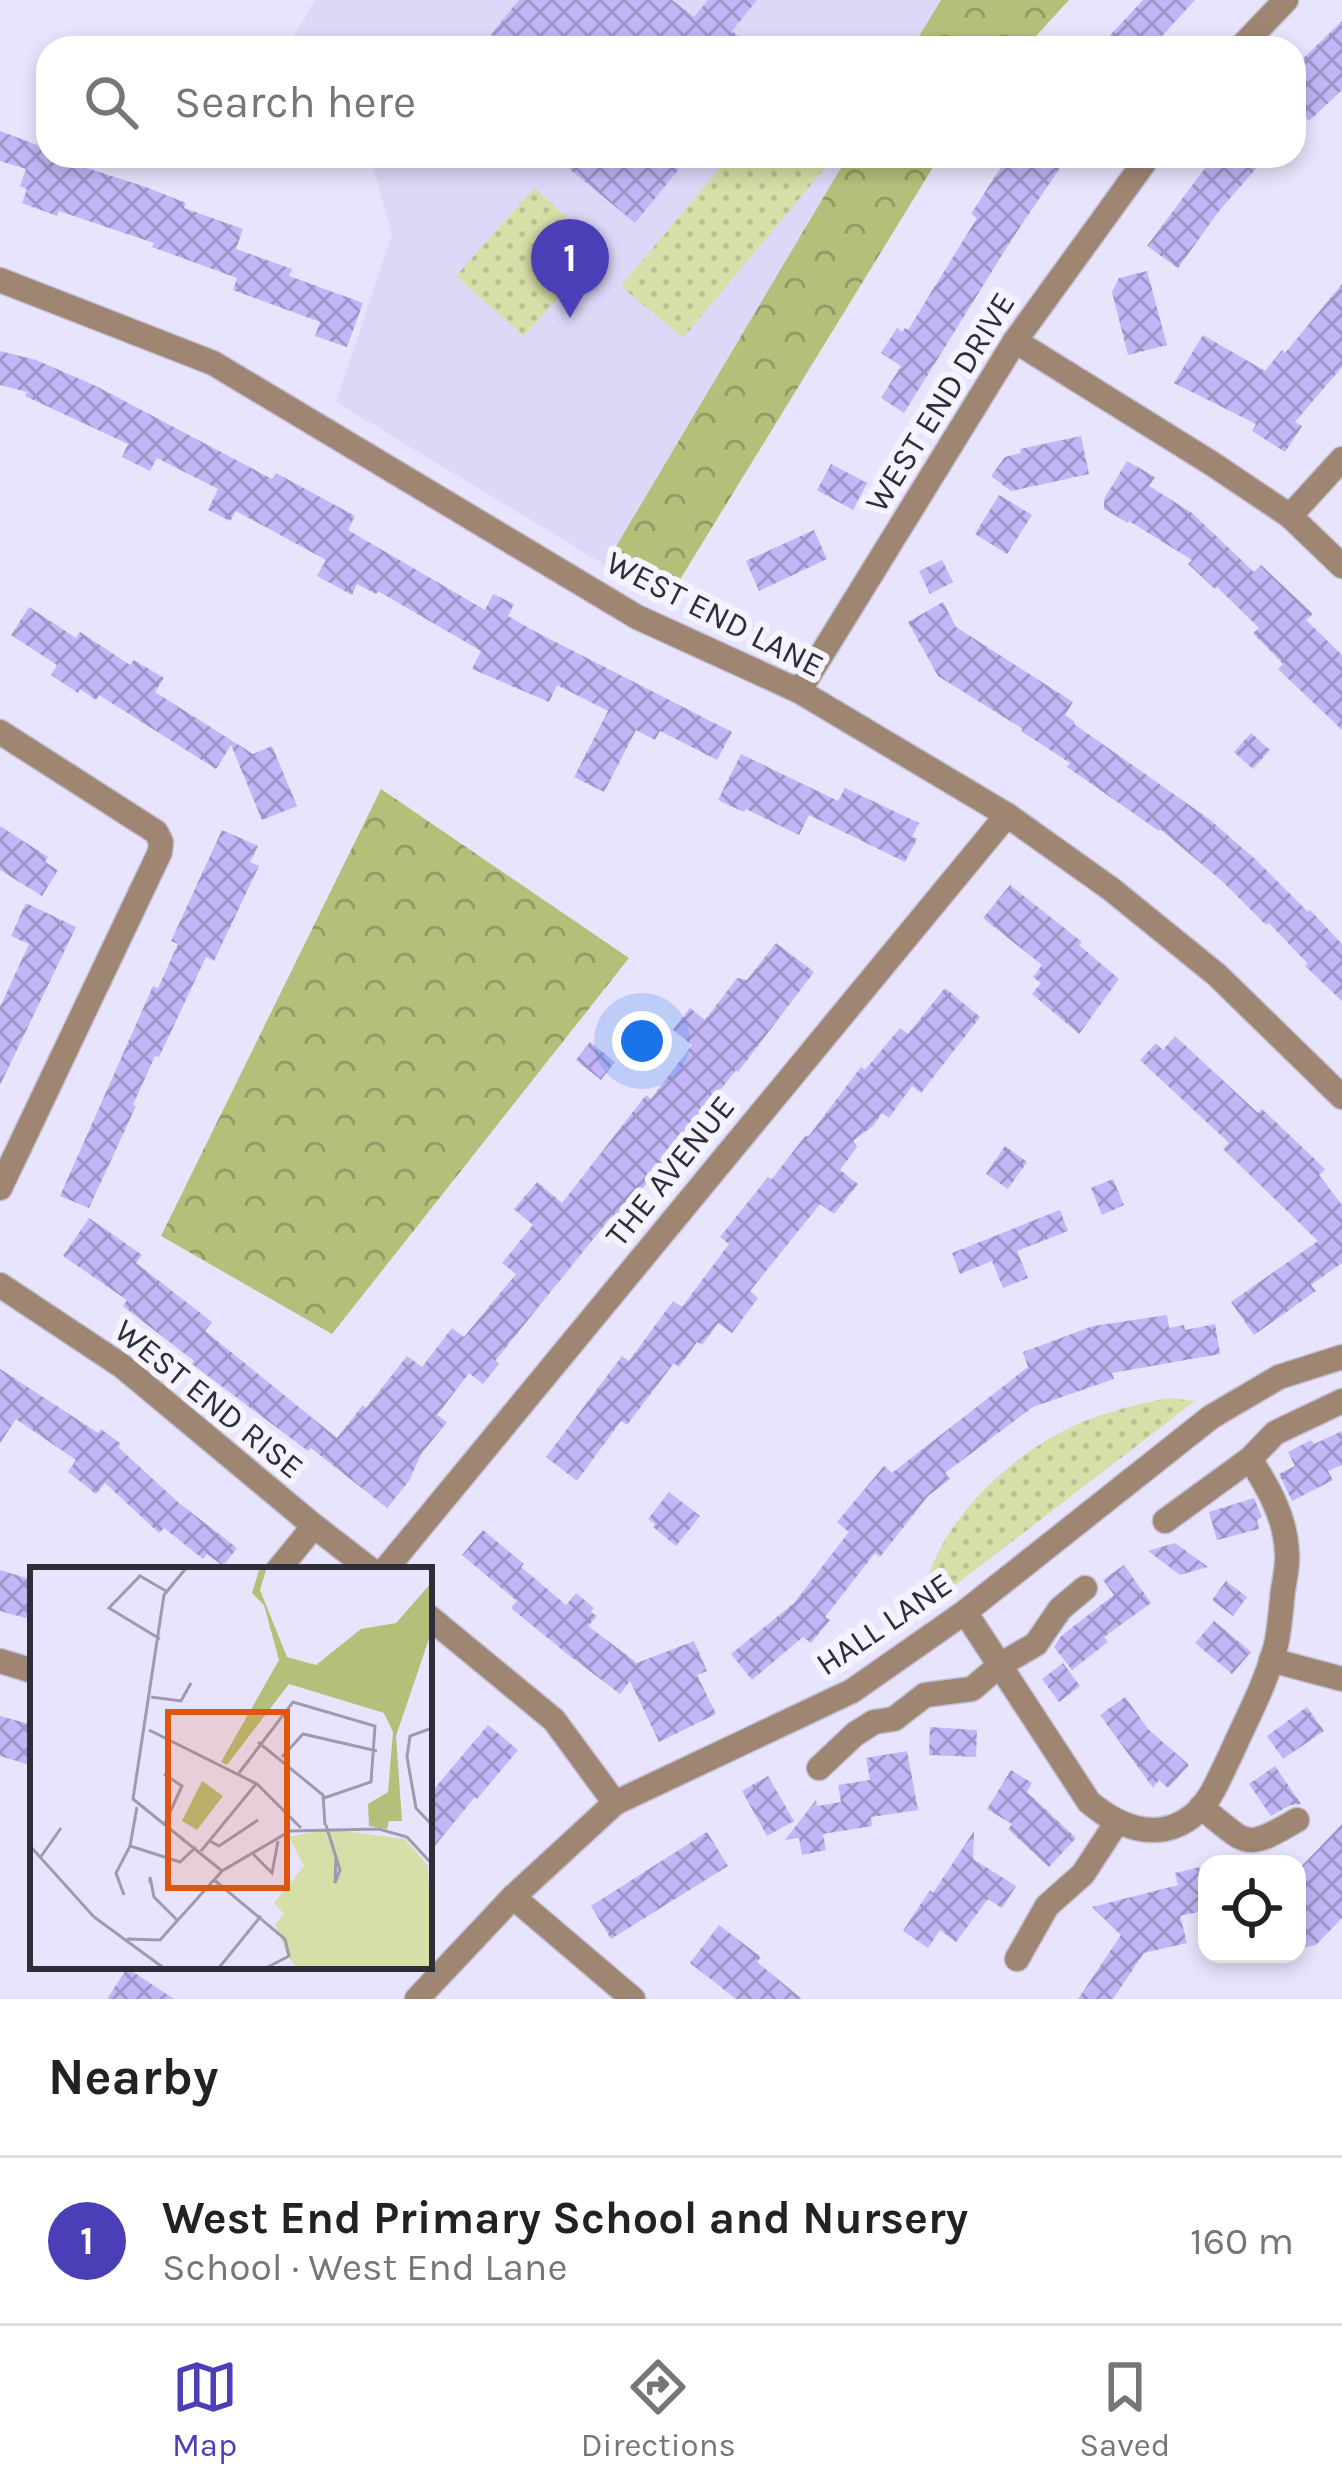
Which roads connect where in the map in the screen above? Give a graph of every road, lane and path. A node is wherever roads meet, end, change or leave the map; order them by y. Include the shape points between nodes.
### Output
1 (1286, 0) edge
2 (1252, 36) edge
3 (1140, 168) edge
4 (0, 280) edge
5 (1015, 341) junction
6 (1342, 459) edge
7 (1290, 516) junction
8 (1342, 566) edge
9 (799, 692) junction
10 (0, 732) edge
11 (1007, 815) junction
12 (1342, 1097) edge
13 (0, 1188) edge
14 (0, 1286) edge
15 (1342, 1358) edge
16 (1342, 1401) edge
17 (1250, 1460) junction
18 (1165, 1521) dead end
19 (314, 1526) junction
20 (280, 1567) edge
21 (367, 1567) edge
22 (387, 1567) edge
23 (1085, 1588) dead end
24 (965, 1612) junction
25 (432, 1619) edge
26 (1271, 1660) junction
27 (0, 1661) edge
28 (1000, 1665) junction
29 (30, 1670) edge
30 (1342, 1679) edge
31 (819, 1768) dead end
32 (614, 1803) junction
33 (1201, 1807) junction
34 (1297, 1820) dead end
35 (1117, 1822) junction
36 (1240, 1838) junction
37 (1259, 1855) edge
38 (513, 1897) junction
39 (1017, 1959) dead end
40 (416, 1999) edge
41 (633, 1999) edge

1 - 2 street
3 - 5 street, WEST END DRIVE
4 - 9 street, WEST END LANE via 213,362 637,616
5 - 7 street
5 - 9 street, WEST END DRIVE
6 - 7 street
7 - 8 street
9 - 11 street, WEST END LANE
10 - 13 street via 161,842
11 - 12 street, WEST END LANE via 1217,975
11 - 22 street, THE AVENUE
14 - 19 street, WEST END RISE via 122,1366
15 - 24 street, HALL LANE via 1279,1377 1210,1418
16 - 17 street via 1275,1432
17 - 18 street
17 - 26 street via 1282,1522 1288,1553
19 - 20 street
19 - 21 street, WEST END RISE
23 - 28 street via 1036,1644
24 - 28 street
24 - 32 street, HALL LANE via 852,1691
25 - 32 street via 554,1720
26 - 30 street
26 - 33 street
27 - 29 street
28 - 31 street via 971,1689 925,1695 894,1720 874,1722
28 - 35 street via 1089,1802
32 - 38 street, HALL LANE
33 - 35 street via 1179,1824 1152,1830
33 - 36 street
34 - 36 street via 1264,1840
35 - 39 street via 1082,1874 1047,1906
36 - 37 street
38 - 40 street, HALL LANE
38 - 41 street

